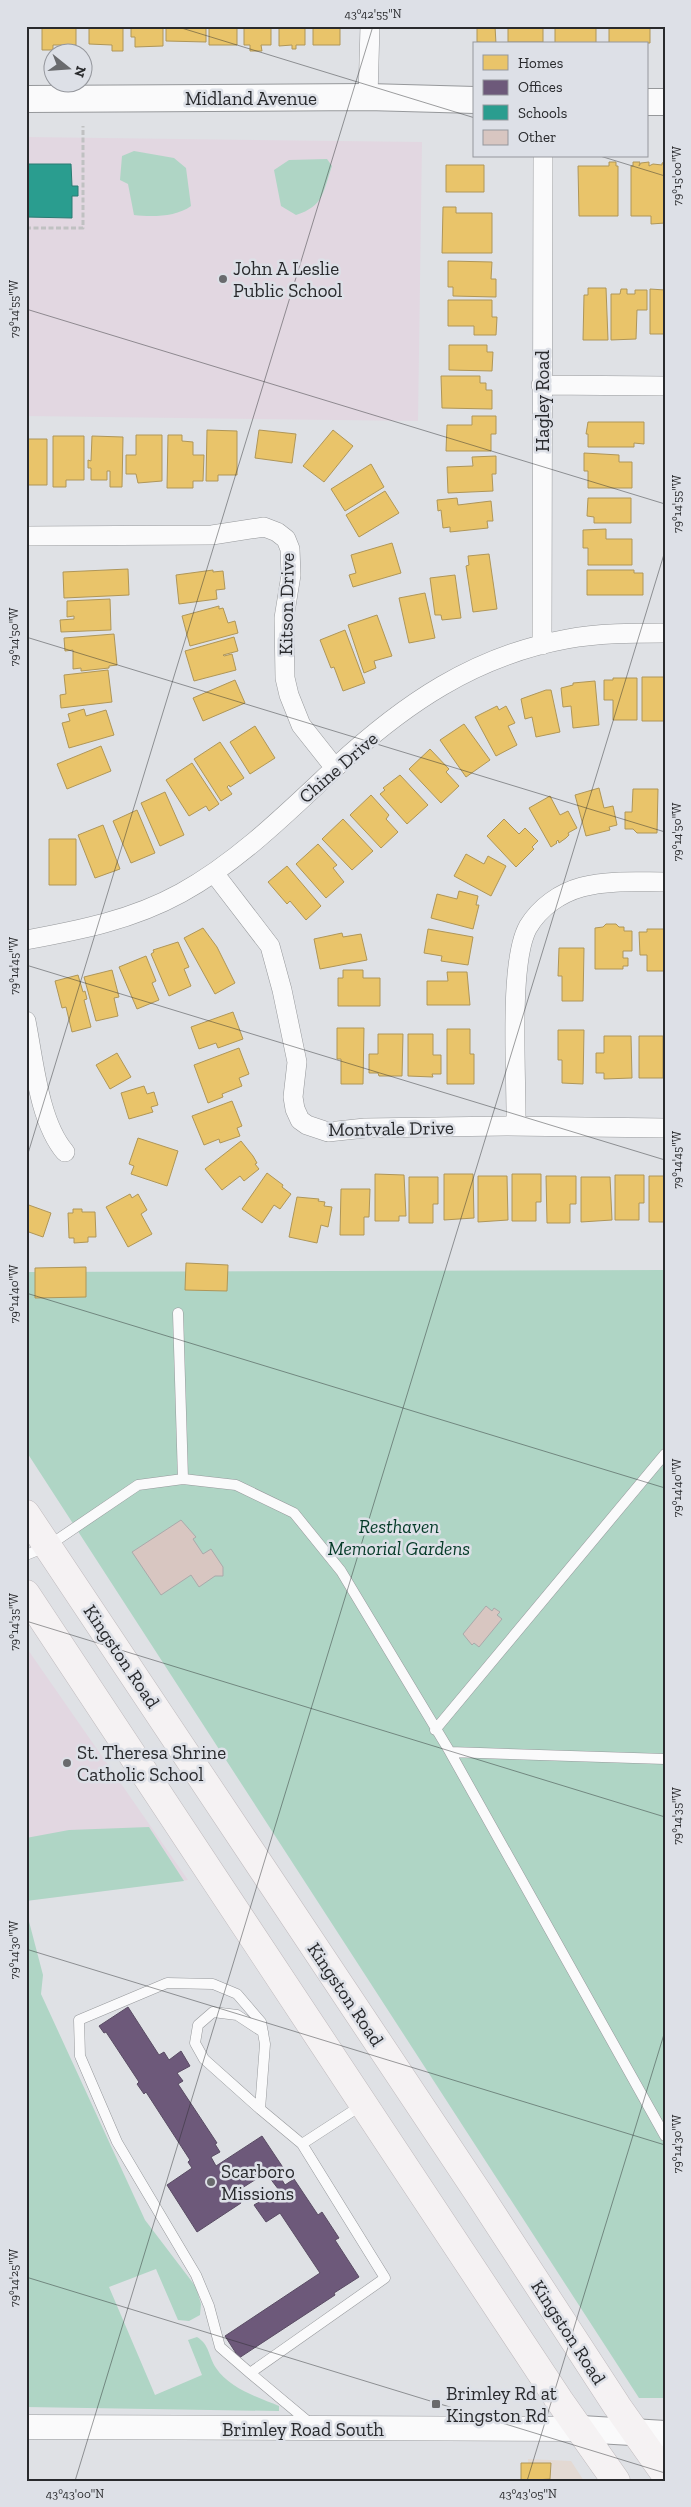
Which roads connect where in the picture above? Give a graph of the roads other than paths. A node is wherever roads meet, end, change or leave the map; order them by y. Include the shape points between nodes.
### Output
1 (370, 26) edge
2 (368, 97) junction
3 (26, 99) edge
4 (473, 100) edge
5 (648, 102) edge
6 (665, 102) edge
7 (543, 158) edge
8 (541, 385) junction
9 (665, 386) edge
10 (26, 536) edge
11 (665, 633) edge
12 (542, 645) junction
13 (335, 768) junction
14 (214, 872) junction
15 (665, 882) edge
16 (26, 940) edge
17 (26, 1022) edge
18 (516, 1126) junction
19 (665, 1128) edge
20 (65, 1152) dead end
21 (178, 1313) dead end
22 (665, 1454) edge
23 (183, 1479) junction
24 (26, 1514) edge
25 (37, 1550) edge
26 (26, 1594) edge
27 (435, 1730) junction
28 (450, 1752) junction
29 (665, 1758) edge
30 (263, 2032) junction
31 (365, 2104) junction
32 (260, 2109) junction
33 (665, 2136) edge
34 (302, 2144) junction
35 (250, 2373) junction
36 (26, 2428) edge
37 (317, 2429) junction
38 (580, 2429) junction
39 (636, 2433) junction
40 (665, 2434) edge
41 (665, 2474) edge
42 (616, 2481) edge

1 - 2 street
2 - 3 main road, Midland Avenue
2 - 4 main road, Midland Avenue
5 - 6 main road
7 - 8 street, Hagley Road
8 - 9 street
8 - 12 street, Hagley Road
10 - 13 street, Kitson Drive via 212,535 264,527 277,532 286,539 290,549 291,575 284,618 285,678 289,695 301,725
11 - 12 street, Chine Drive via 568,638
12 - 13 street, Chine Drive via 503,656 437,687
13 - 14 street, Chine Drive
14 - 16 street, Chine Drive via 182,892 125,918
14 - 18 street, Montvale Drive via 270,946 297,1062 293,1097 300,1120 328,1132 365,1128
15 - 18 street via 602,883 580,888 560,896 538,912 527,928 517,982
17 - 20 street via 46,1119 54,1140
18 - 19 street, Montvale Drive
21 - 23 lane
22 - 27 lane
23 - 25 lane via 138,1485
23 - 27 lane via 236,1485 294,1513 341,1571
24 - 25 main road, Kingston Road
25 - 39 main road, Kingston Road
26 - 31 main road
27 - 28 lane
28 - 29 lane
28 - 33 lane
30 - 32 lane
30 - 32 lane via 237,2015 212,2012 198,2025 195,2043 204,2060
30 - 35 lane via 261,2022 236,1994 213,1984 167,1983 79,2020 80,2056 117,2142 196,2275 209,2306 220,2347
31 - 34 lane
31 - 38 main road
32 - 34 lane
34 - 35 lane via 385,2278
35 - 37 lane
36 - 37 street, Brimley Road South
37 - 38 street, Brimley Road South
38 - 39 main road
38 - 42 main road
39 - 40 main road
39 - 41 main road, Kingston Road

